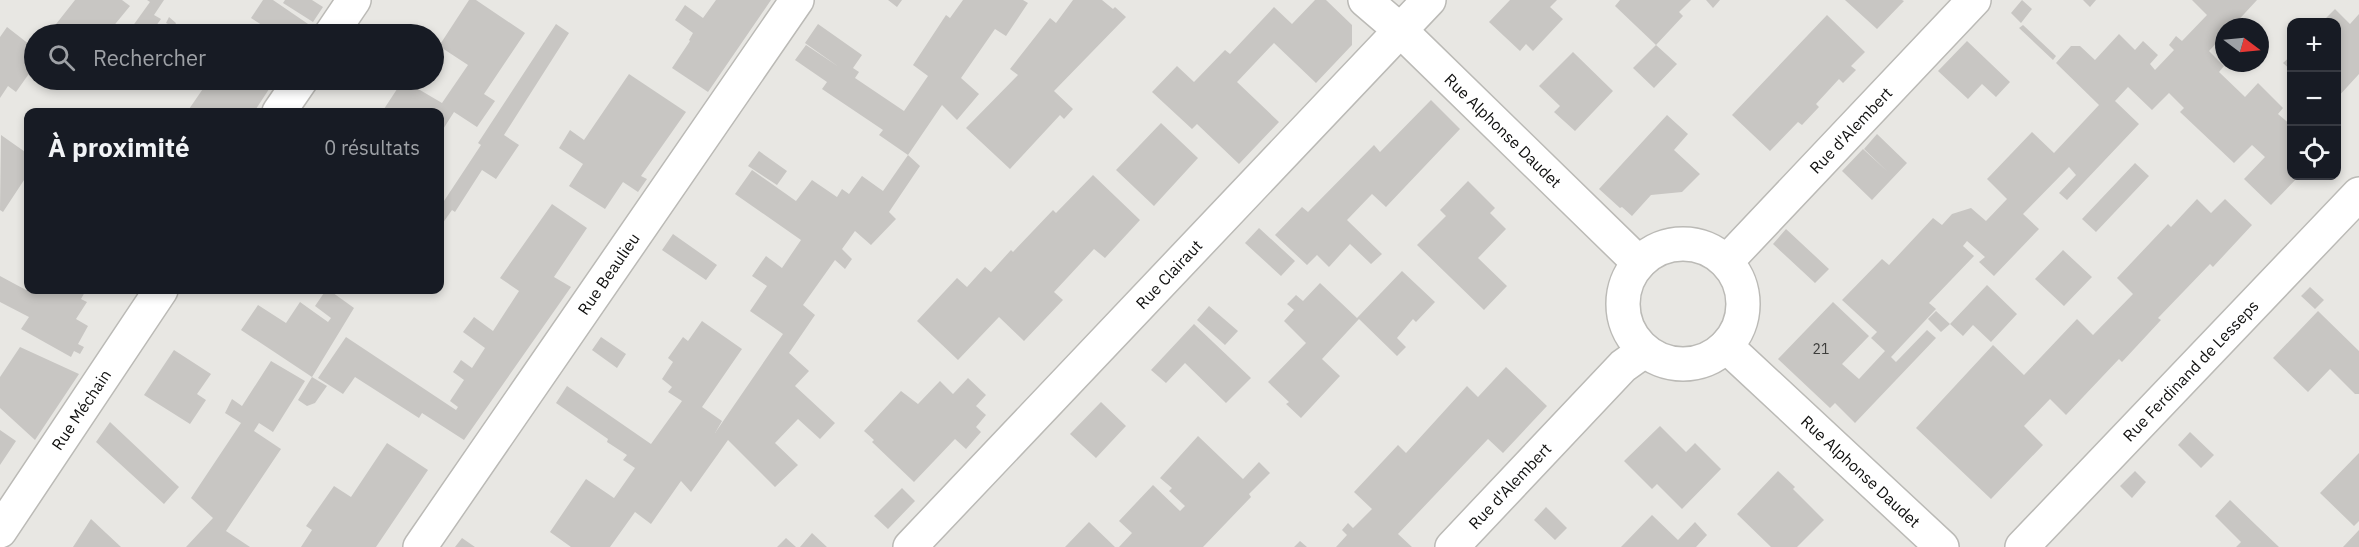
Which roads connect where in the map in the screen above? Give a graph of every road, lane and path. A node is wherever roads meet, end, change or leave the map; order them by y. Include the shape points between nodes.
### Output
1 (354, 0) edge
2 (797, 0) edge
3 (1365, 0) edge
4 (1429, 0) edge
5 (1974, 0) edge
6 (338, 24) edge
7 (1400, 30) junction
8 (294, 90) edge
9 (282, 108) edge
10 (2359, 194) edge
11 (1727, 261) junction
12 (1639, 262) junction
13 (158, 294) edge
14 (1726, 346) junction
15 (1644, 351) junction
16 (0, 531) edge
17 (420, 547) edge
18 (910, 547) edge
19 (1452, 547) edge
20 (1942, 547) edge
21 (2022, 547) edge

1 - 6 street
2 - 17 street, Rue Beaulieu
3 - 7 street, Rue Alphonse Daudet
4 - 7 street, Rue Clairaut
5 - 11 street, Rue d'Alembert
7 - 12 street, Rue Alphonse Daudet
7 - 18 street, Rue Clairaut
8 - 9 street
10 - 21 street, Rue Ferdinand de Lesseps
11 - 12 street via 1708,248 1681,243 1660,248
11 - 14 street via 1740,282 1744,302 1740,327
12 - 15 street via 1627,282 1623,308 1630,333
13 - 16 street, Rue Méchain
14 - 15 street via 1706,360 1686,365 1662,361
14 - 20 street, Rue Alphonse Daudet
15 - 19 street, Rue d'Alembert via 1623,366

